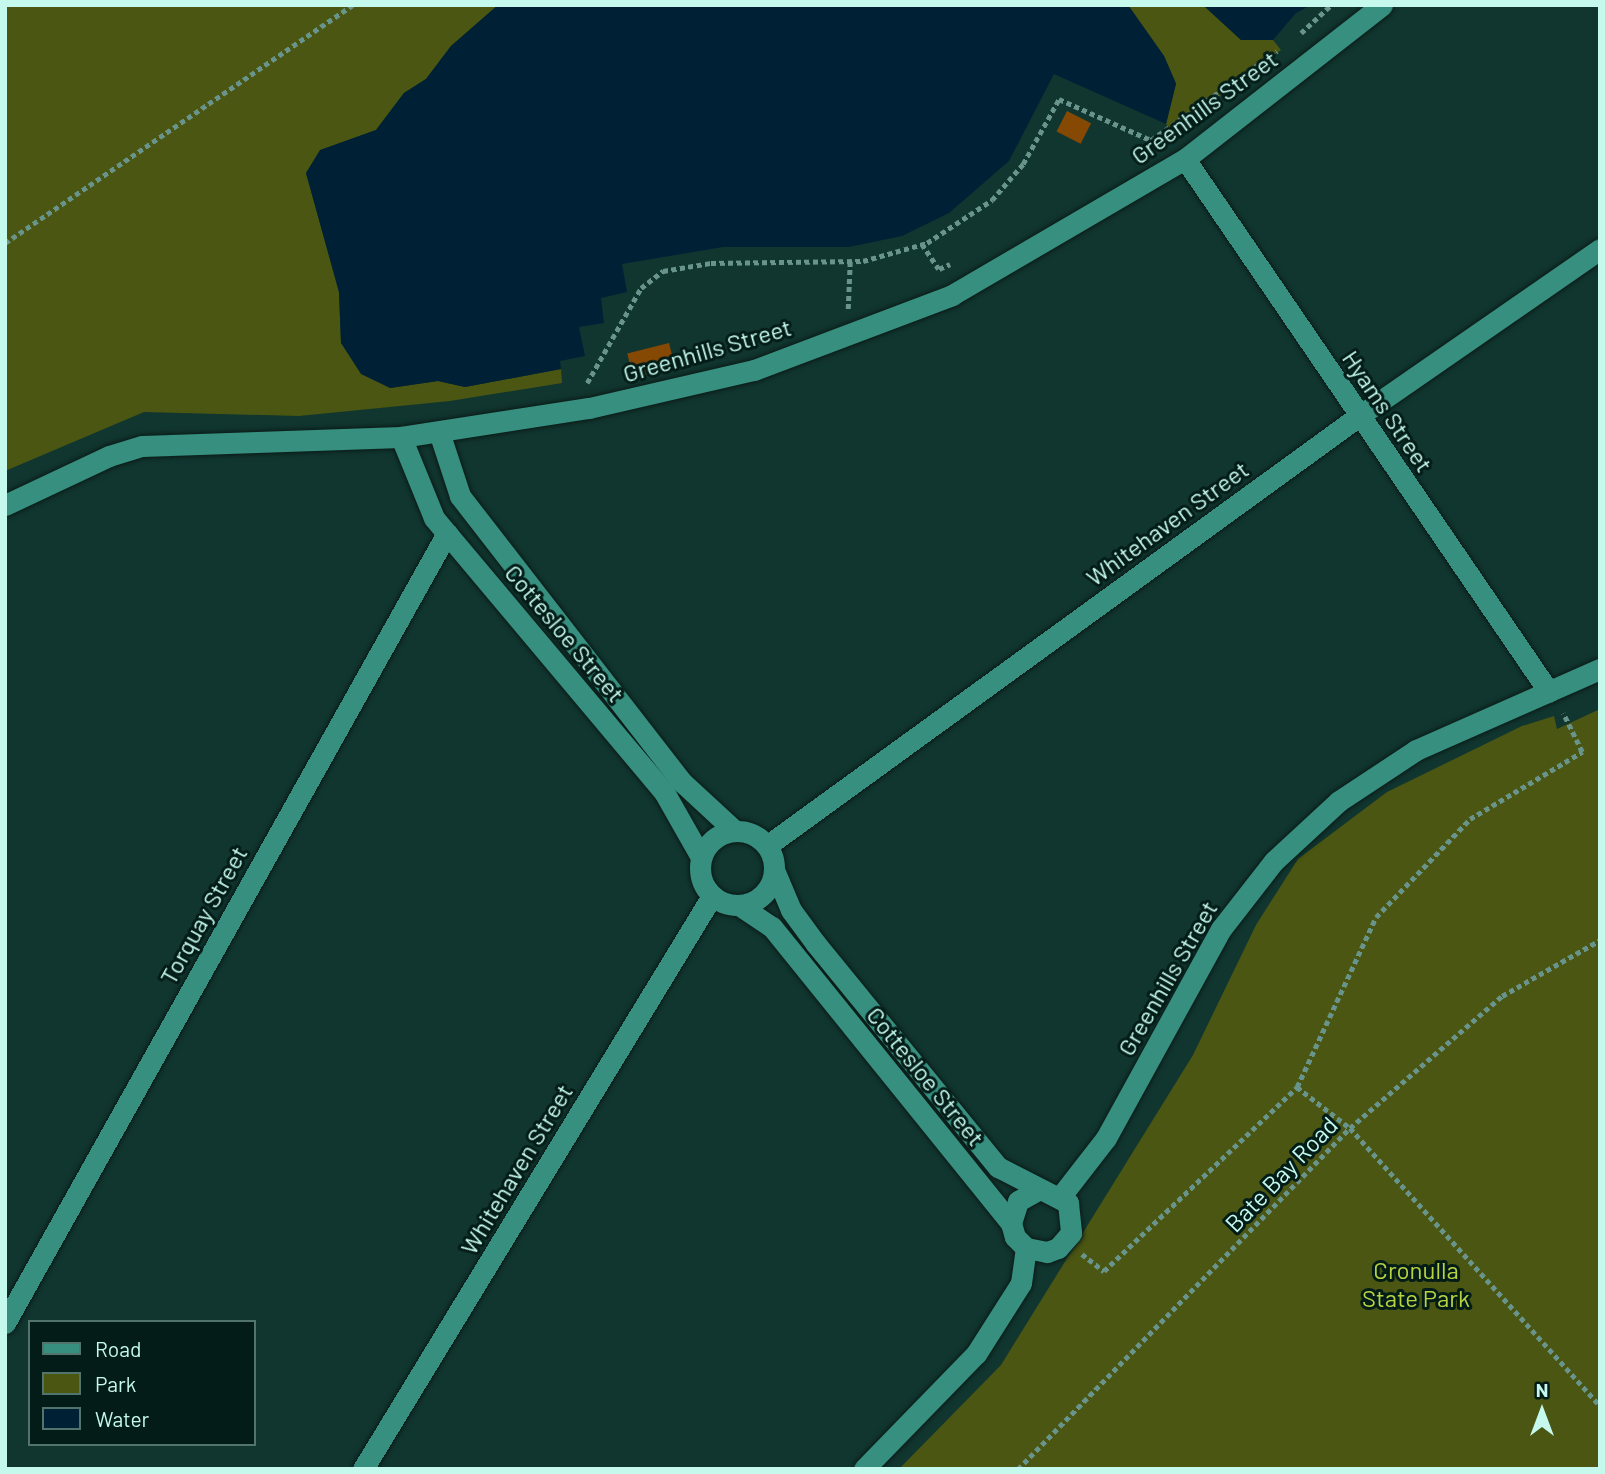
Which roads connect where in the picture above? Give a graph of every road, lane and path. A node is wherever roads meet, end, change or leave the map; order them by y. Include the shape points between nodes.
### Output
1 (352, 5) edge
2 (1331, 5) edge
3 (1381, 5) edge
4 (1295, 38) dead end
5 (1284, 46) dead end
6 (1151, 140) junction
7 (1162, 146) dead end
8 (1185, 159) junction
9 (5, 243) edge
10 (1600, 249) edge
11 (850, 261) junction
12 (836, 313) dead end
13 (598, 384) dead end
14 (1359, 416) junction
15 (439, 432) junction
16 (401, 437) junction
17 (5, 505) edge
18 (447, 533) junction
19 (1600, 669) edge
20 (1549, 692) junction
21 (1571, 725) dead end
22 (734, 830) junction
23 (768, 845) junction
24 (701, 857) junction
25 (775, 872) junction
26 (712, 895) junction
27 (739, 905) junction
28 (1600, 940) edge
29 (1297, 1087) junction
30 (1350, 1128) junction
31 (1038, 1190) junction
32 (1061, 1196) junction
33 (1011, 1223) junction
34 (1026, 1248) junction
35 (1098, 1266) dead end
36 (5, 1323) edge
37 (1600, 1406) edge
38 (363, 1469) edge
39 (864, 1469) edge
40 (1018, 1469) edge

1 - 9 path
2 - 4 path
3 - 8 street, Greenhills Street
5 - 6 path
6 - 7 path
6 - 11 path via 1059,99 1023,164 992,200 927,243
8 - 14 street, Hyams Street
8 - 15 street, Greenhills Street via 953,295 766,365 656,395
10 - 14 street, Whitehaven Street
11 - 12 path via 848,309
11 - 13 path via 711,263 663,271 641,288 585,387
14 - 20 street, Hyams Street
14 - 23 street, Whitehaven Street
15 - 16 street, Greenhills Street
15 - 22 street, Cottesloe Street via 460,496 683,783
16 - 17 street, Greenhills Street via 142,446 99,460
16 - 18 street, Cottesloe Street via 426,504
18 - 24 street, Cottesloe Street via 664,792
18 - 36 street, Torquay Street
19 - 20 street, Greenhills Street
20 - 32 street, Greenhills Street via 1416,750 1339,801 1275,861 1221,929 1106,1138
21 - 29 path via 1583,752 1469,819 1376,917
22 - 23 street via 759,836
22 - 24 street via 714,838
23 - 25 street
24 - 26 street via 701,878
25 - 27 street via 759,898
25 - 31 street, Cottesloe Street via 791,910 816,944 998,1167
26 - 27 street
26 - 38 street, Whitehaven Street
27 - 33 street, Cottesloe Street via 772,927
28 - 30 path, Bate Bay Road via 1502,996
29 - 30 path
29 - 35 path via 1104,1271
30 - 37 path
30 - 40 path, Bate Bay Road
31 - 32 street
31 - 33 street via 1018,1201
32 - 34 street via 1074,1223 1066,1241 1047,1252
33 - 34 street via 1015,1237
34 - 39 street via 1021,1283 976,1354

